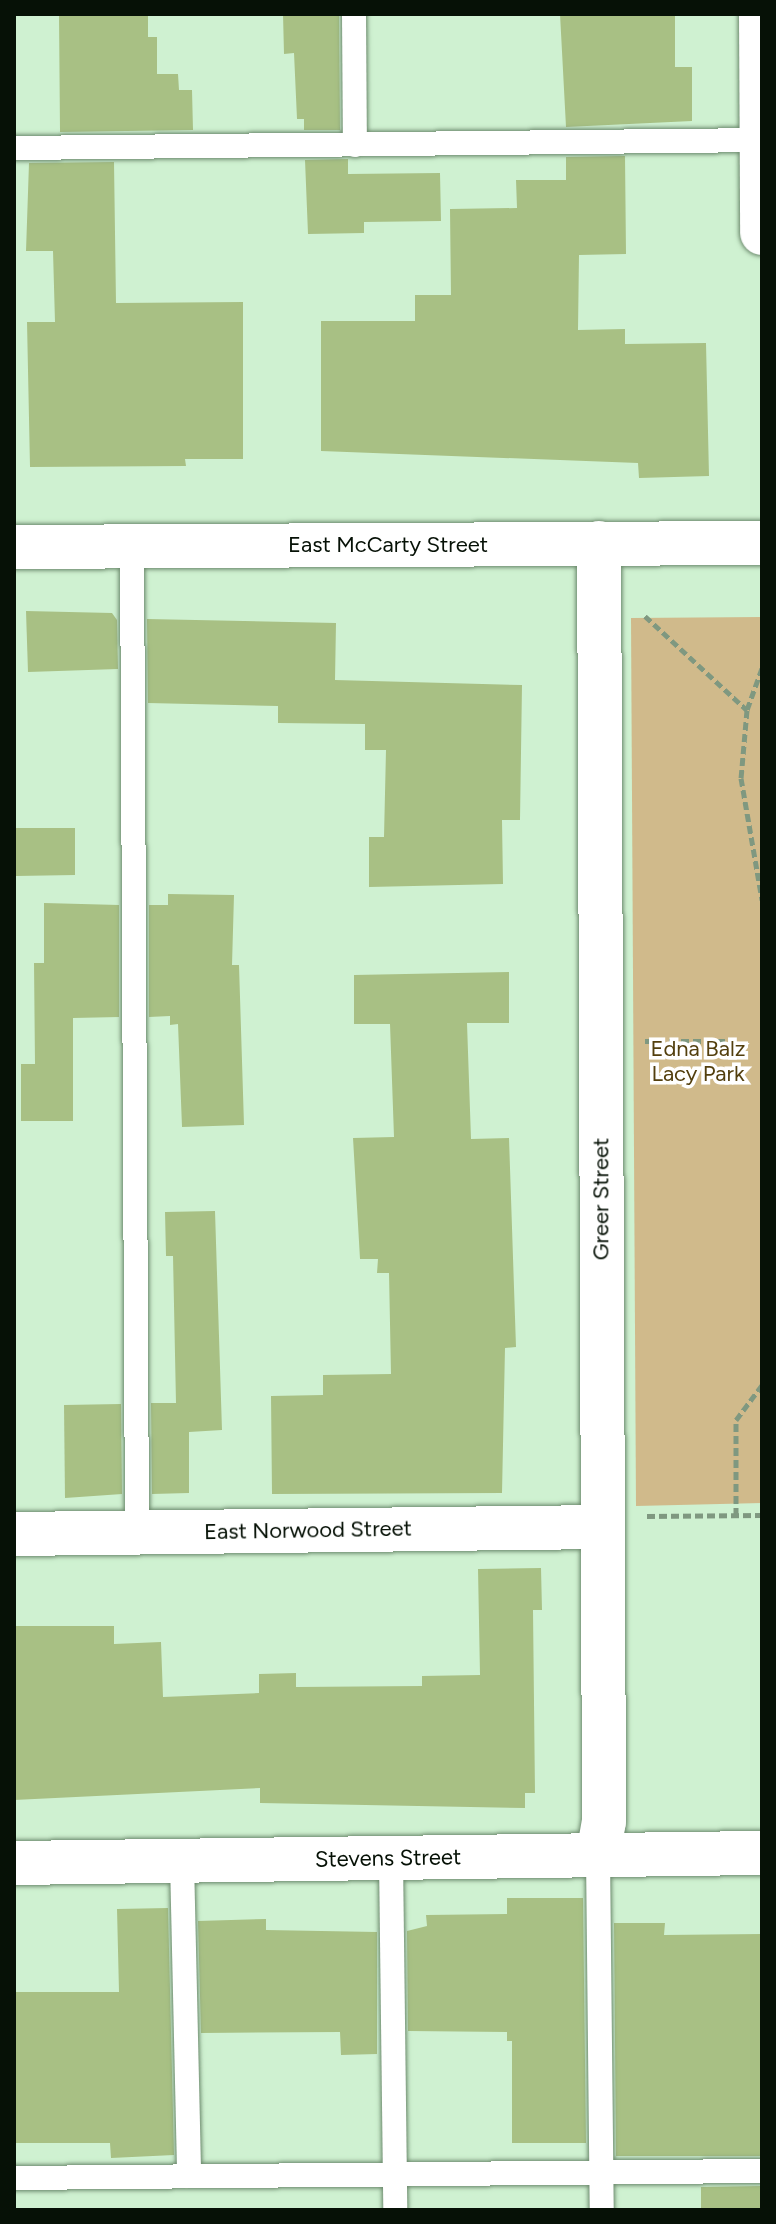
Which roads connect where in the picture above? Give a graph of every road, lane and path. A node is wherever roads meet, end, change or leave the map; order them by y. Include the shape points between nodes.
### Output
1 (354, 14) edge
2 (761, 14) edge
3 (762, 140) edge
4 (355, 145) junction
5 (14, 148) edge
6 (762, 233) edge
7 (599, 543) junction
8 (762, 543) edge
9 (132, 546) junction
10 (14, 547) edge
11 (640, 607) dead end
12 (762, 668) edge
13 (747, 710) junction
14 (762, 900) edge
15 (601, 1041) junction
16 (736, 1041) dead end
17 (762, 1385) edge
18 (736, 1515) dead end
19 (603, 1527) junction
20 (137, 1532) junction
21 (14, 1534) edge
22 (762, 1853) edge
23 (598, 1855) junction
24 (391, 1858) junction
25 (182, 1861) junction
26 (14, 1863) edge
27 (762, 2171) edge
28 (602, 2173) junction
29 (395, 2175) junction
30 (189, 2176) junction
31 (14, 2178) edge
32 (395, 2210) edge
33 (602, 2210) edge

1 - 4 lane
2 - 3 street
3 - 4 lane
3 - 6 street
4 - 5 lane
7 - 8 street, East McCarty Street
7 - 9 street, East McCarty Street
7 - 15 street, Greer Street
9 - 10 street, East McCarty Street
9 - 20 lane
11 - 13 path
12 - 13 path
13 - 14 path via 741,799
15 - 16 path
15 - 19 street, Greer Street
17 - 18 path via 736,1420
19 - 20 street, East Norwood Street
19 - 23 street, Greer Street via 604,1822
20 - 21 street, East Norwood Street
22 - 23 street, Stevens Street
23 - 24 street, Stevens Street
23 - 28 lane
24 - 25 street, Stevens Street
24 - 29 lane
25 - 26 street, Stevens Street
25 - 30 lane
27 - 28 lane
28 - 29 lane
28 - 33 lane
29 - 30 lane
29 - 32 lane
30 - 31 lane

